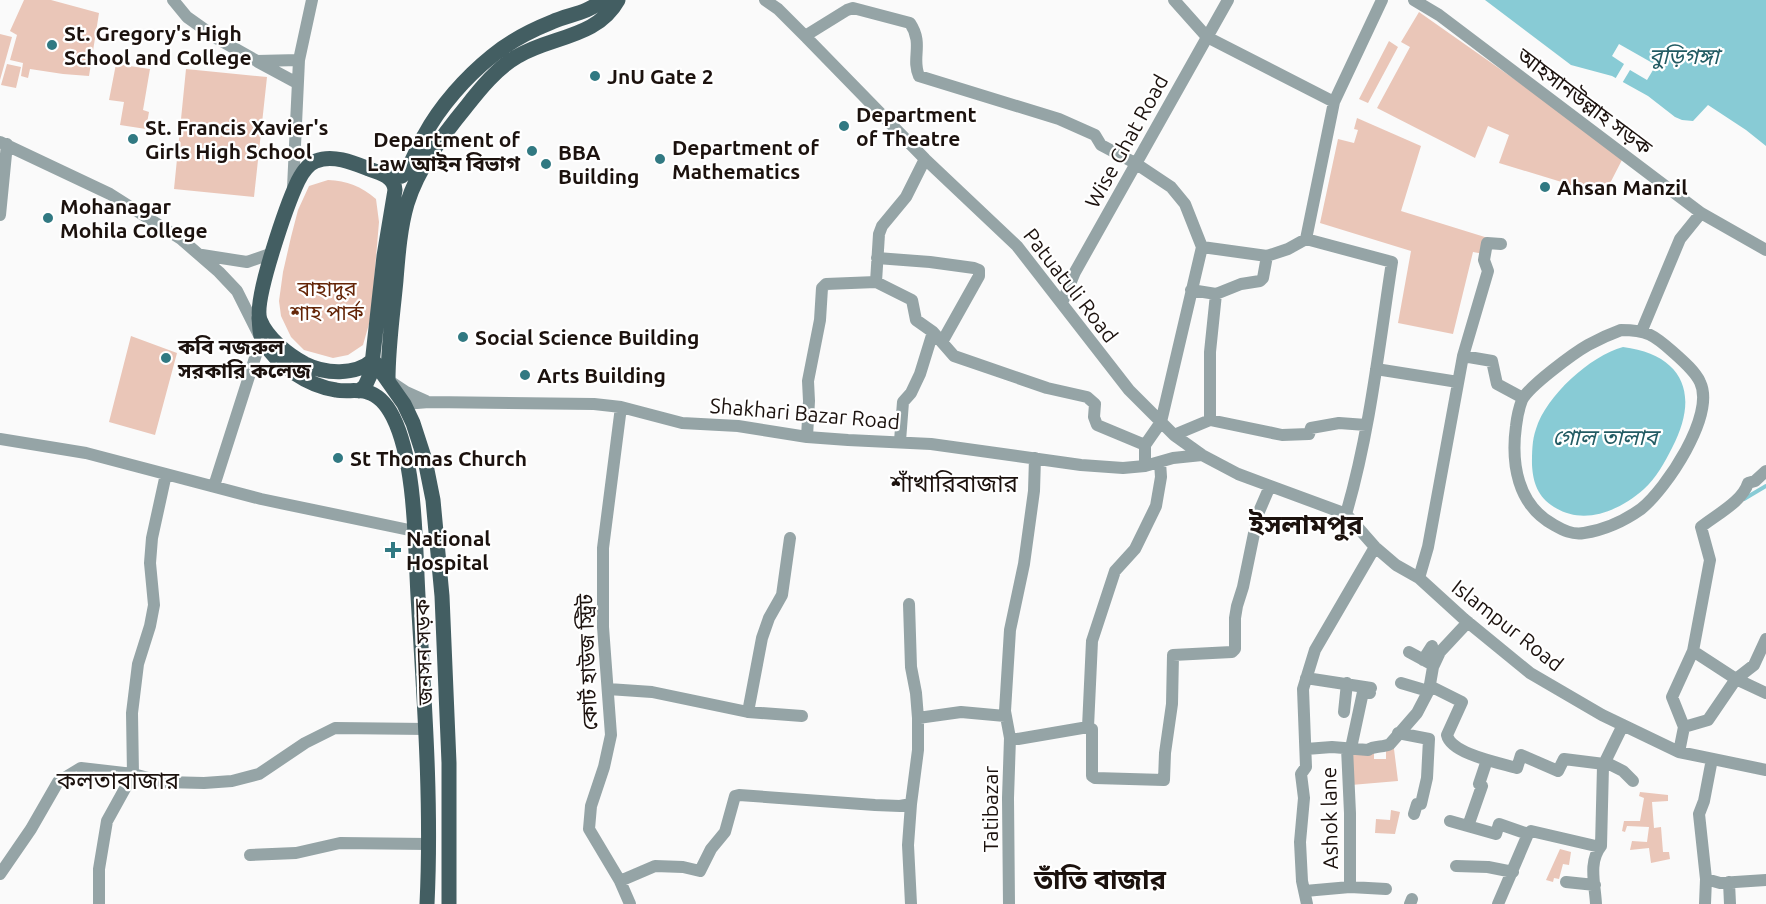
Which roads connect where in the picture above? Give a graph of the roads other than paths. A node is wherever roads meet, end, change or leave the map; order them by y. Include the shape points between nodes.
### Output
1 (173, 0) edge
2 (312, 0) edge
3 (602, 0) edge
4 (618, 0) edge
5 (765, 0) edge
6 (788, 0) edge
7 (1174, 0) edge
8 (1228, 0) edge
9 (1382, 0) edge
10 (1414, 0) edge
11 (778, 9) junction
12 (805, 36) junction
13 (1207, 37) junction
14 (299, 60) junction
15 (257, 61) junction
16 (297, 83) junction
17 (1334, 102) junction
18 (4, 143) edge
19 (925, 159) junction
20 (1135, 163) junction
21 (392, 184) junction
22 (411, 194) junction
23 (292, 195) junction
24 (1701, 213) junction
25 (0, 215) edge
26 (1306, 239) junction
27 (1501, 244) dead end
28 (1202, 247) junction
29 (1766, 250) edge
30 (273, 253) junction
31 (200, 254) junction
32 (1267, 256) junction
33 (877, 258) junction
34 (876, 282) junction
35 (1191, 290) junction
36 (1216, 294) junction
37 (1062, 303) junction
38 (259, 318) junction
39 (1642, 330) junction
40 (933, 332) junction
41 (261, 339) junction
42 (942, 342) junction
43 (1463, 356) junction
44 (373, 360) junction
45 (282, 362) junction
46 (252, 367) junction
47 (1376, 369) junction
48 (388, 380) junction
49 (1458, 382) junction
50 (359, 391) junction
51 (1523, 398) junction
52 (429, 402) junction
53 (404, 404) junction
54 (386, 406) junction
55 (621, 406) junction
56 (1210, 420) junction
57 (1161, 422) junction
58 (1366, 425) junction
59 (1174, 435) junction
60 (807, 437) junction
61 (0, 439) edge
62 (900, 441) junction
63 (1145, 445) junction
64 (1202, 455) junction
65 (1035, 458) junction
66 (1160, 462) junction
67 (1145, 466) junction
68 (1766, 471) edge
69 (166, 474) junction
70 (1760, 481) edge
71 (214, 486) junction
72 (1270, 486) junction
73 (1346, 514) junction
74 (414, 531) junction
75 (790, 538) dead end
76 (1375, 547) junction
77 (1419, 578) junction
78 (909, 604) dead end
79 (1468, 622) junction
80 (1766, 639) edge
81 (1432, 646) dead end
82 (1693, 651) junction
83 (1409, 652) dead end
84 (1428, 663) junction
85 (1306, 678) junction
86 (1736, 679) junction
87 (1347, 683) junction
88 (1401, 683) dead end
89 (608, 688) junction
90 (1429, 689) junction
91 (1766, 693) edge
92 (748, 712) junction
93 (1344, 712) dead end
94 (802, 716) dead end
95 (1005, 716) junction
96 (918, 718) junction
97 (1623, 725) junction
98 (1088, 727) junction
99 (1684, 727) junction
100 (427, 729) junction
101 (1398, 733) junction
102 (1010, 738) junction
103 (1306, 748) junction
104 (1349, 748) junction
105 (1679, 752) junction
106 (1712, 759) junction
107 (1487, 760) junction
108 (428, 763) junction
109 (449, 763) junction
110 (1605, 763) junction
111 (1766, 770) edge
112 (133, 774) junction
113 (1633, 782) dead end
114 (911, 804) junction
115 (1414, 814) dead end
116 (1450, 821) dead end
117 (1468, 826) junction
118 (1528, 834) junction
119 (428, 844) junction
120 (1600, 847) junction
121 (250, 855) dead end
122 (1456, 866) dead end
123 (1513, 872) junction
124 (0, 874) edge
125 (1706, 879) junction
126 (1766, 880) edge
127 (620, 881) junction
128 (1566, 882) dead end
129 (1729, 882) junction
130 (1595, 885) junction
131 (1350, 887) junction
132 (1386, 889) dead end
133 (1305, 891) junction
134 (99, 904) edge
135 (427, 904) edge
136 (449, 904) edge
137 (630, 904) edge
138 (911, 904) edge
139 (1009, 904) edge
140 (1307, 904) edge
141 (1498, 904) edge
142 (1596, 904) edge
143 (1705, 904) edge
144 (1730, 904) edge

1 - 15 street via 187,17
2 - 14 street
3 - 21 main road via 581,13 552,21 493,55 443,107 407,170
4 - 22 main road via 601,22 524,52 501,68 451,125
5 - 11 street, Patuatuli Road
6 - 11 street
7 - 13 street
8 - 13 street, Wise Ghat Road
9 - 17 street
10 - 24 street, আহসানউল্লাহ সড়ক
11 - 12 street, Patuatuli Road
12 - 19 street, Patuatuli Road
12 - 20 street via 847,10 901,19 916,32 920,76 1059,119 1095,135 1101,145
13 - 17 street
13 - 20 street, Wise Ghat Road
14 - 15 street
14 - 16 street
15 - 16 street
16 - 23 street
17 - 26 street
18 - 25 street
18 - 31 street via 110,194
19 - 33 street via 906,197 882,226
19 - 37 street, Patuatuli Road via 1017,246
20 - 28 street via 1171,187 1185,204
20 - 37 street, Wise Ghat Road
21 - 22 main road
21 - 23 main road via 351,162 334,159 316,161 304,170
21 - 44 main road
22 - 48 main road via 401,235
23 - 30 main road
24 - 29 street, আহসানউল্লাহ সড়ক
24 - 39 street via 1680,239
26 - 32 street
26 - 47 street via 1392,262
27 - 43 street via 1487,243 1484,260 1488,271
28 - 32 street
28 - 35 street
30 - 31 street via 247,262
30 - 38 main road via 261,291
31 - 41 street via 237,291
32 - 36 street via 1262,280
33 - 34 street
33 - 42 street via 979,270
34 - 40 street via 912,300 915,320
34 - 60 street via 826,284 822,288 808,381
35 - 36 street
35 - 57 street
36 - 56 street via 1210,352
37 - 57 street, Patuatuli Road via 1129,390
38 - 41 main road
38 - 44 main road via 272,339 313,368 355,371
39 - 51 street via 1621,330 1589,345
39 - 51 street via 1684,363 1701,383 1703,401 1683,458 1641,508 1620,521 1601,530 1566,532 1532,506 1515,469 1515,433
40 - 42 street
40 - 62 street via 920,374 903,402
41 - 45 main road
41 - 46 street
42 - 63 street via 954,356 1047,388 1087,397 1095,404 1097,425
43 - 49 street
43 - 51 street via 1492,361 1497,384
44 - 48 main road, জনসন সড়ক
44 - 50 main road via 369,379
45 - 46 street
45 - 50 main road via 322,387
46 - 71 street
47 - 49 street
47 - 58 street
48 - 52 street
48 - 53 main road, জনসন সড়ক
49 - 77 street
50 - 54 main road via 378,397
52 - 53 street, Shakhari Bazar Road
52 - 55 street, Shakhari Bazar Road
53 - 54 main road
53 - 109 main road, জনসন সড়ক via 425,460 433,500 442,596
54 - 74 main road, জনসন সড়ক via 393,417 411,486
55 - 60 street, Shakhari Bazar Road via 682,423 738,426
55 - 89 street, কোর্ট হাউজ স্ট্রিট via 603,548
56 - 58 street via 1282,435 1309,434 1311,428 1339,423
56 - 59 street
57 - 59 street, Patuatuli Road
57 - 63 street
58 - 73 street
59 - 64 street, Patuatuli Road
60 - 62 street, Shakhari Bazar Road
61 - 69 street via 86,453
62 - 65 street, Shakhari Bazar Road
63 - 67 street
64 - 66 street, Shakhari Bazar Road
64 - 72 street, Patuatuli Road
65 - 67 street, Shakhari Bazar Road via 1081,465
65 - 95 street, Tatibazar via 1024,564 1010,630
66 - 67 street, Shakhari Bazar Road
66 - 98 street via 1156,506 1134,549 1114,571 1092,641
68 - 70 street
69 - 71 street
69 - 112 street via 152,538 154,605 138,664 132,713
70 - 82 street via 1748,483 1736,502 1701,527 1710,560
71 - 74 street
72 - 73 street, Patuatuli Road
72 - 98 street via 1258,514 1237,606 1235,649 1173,655 1164,780 1093,777 1092,729
73 - 76 street, Patuatuli Road
74 - 100 main road, জনসন সড়ক
75 - 92 street via 782,595 762,638
76 - 77 street, Islampur Road
76 - 85 street via 1315,650
77 - 79 street, Islampur Road
78 - 96 street
79 - 84 street, Ashok lane
79 - 97 street, Islampur Road via 1530,673
80 - 86 street via 1754,665
81 - 84 street, Ashok lane
82 - 86 street
82 - 99 street via 1672,697
83 - 84 street
84 - 90 street, Ashok lane
85 - 87 street
85 - 103 street
86 - 91 street
86 - 99 street via 1708,720
87 - 93 street
87 - 104 street, Ashok lane via 1370,690 1363,692
88 - 90 street
89 - 92 street via 652,692
89 - 127 street, কোর্ট হাউজ স্ট্রিট via 611,735 591,806 589,829
90 - 101 street, Ashok lane via 1417,713
90 - 107 street via 1462,702 1451,723 1448,740 1458,749
92 - 94 street
95 - 96 street via 961,712
95 - 102 street, Tatibazar
96 - 114 street
97 - 105 street, Islampur Road
97 - 110 street
98 - 102 street
99 - 105 street
100 - 108 main road, জনসন সড়ক
100 - 112 street via 335,728 258,774 232,781 164,782
101 - 104 street, Ashok lane via 1385,747
101 - 115 street via 1429,739 1427,778 1421,804 1417,804
102 - 139 street, Tatibazar
103 - 104 street, Ashok lane
103 - 133 street via 1306,767 1301,774 1304,798 1300,842
104 - 131 street, Ashok lane
105 - 106 street, Islampur Road
106 - 111 street, Islampur Road
106 - 125 street via 1700,814
107 - 110 street via 1516,768 1521,755 1558,771 1564,759
107 - 117 street
108 - 109 main road
108 - 119 main road, জনসন সড়ক
109 - 136 main road, জনসন সড়ক
110 - 113 street via 1623,771
110 - 120 street
112 - 124 street via 81,768 58,782
112 - 134 street via 107,821 99,869
114 - 127 street via 735,796 725,832 700,871 655,866
114 - 138 street
116 - 117 street
117 - 118 street via 1496,834 1499,824
118 - 120 street via 1536,831
118 - 123 street
119 - 121 street via 340,843 296,853
119 - 135 main road, জনসন সড়ক
120 - 130 street via 1592,866
122 - 123 street
123 - 141 street
125 - 129 street
125 - 143 street
126 - 129 street
127 - 137 street, কোর্ট হাউজ স্ট্রিট
128 - 130 street
129 - 144 street
130 - 142 street
131 - 132 street, Ashok lane
131 - 133 street, Ashok lane
133 - 140 street

